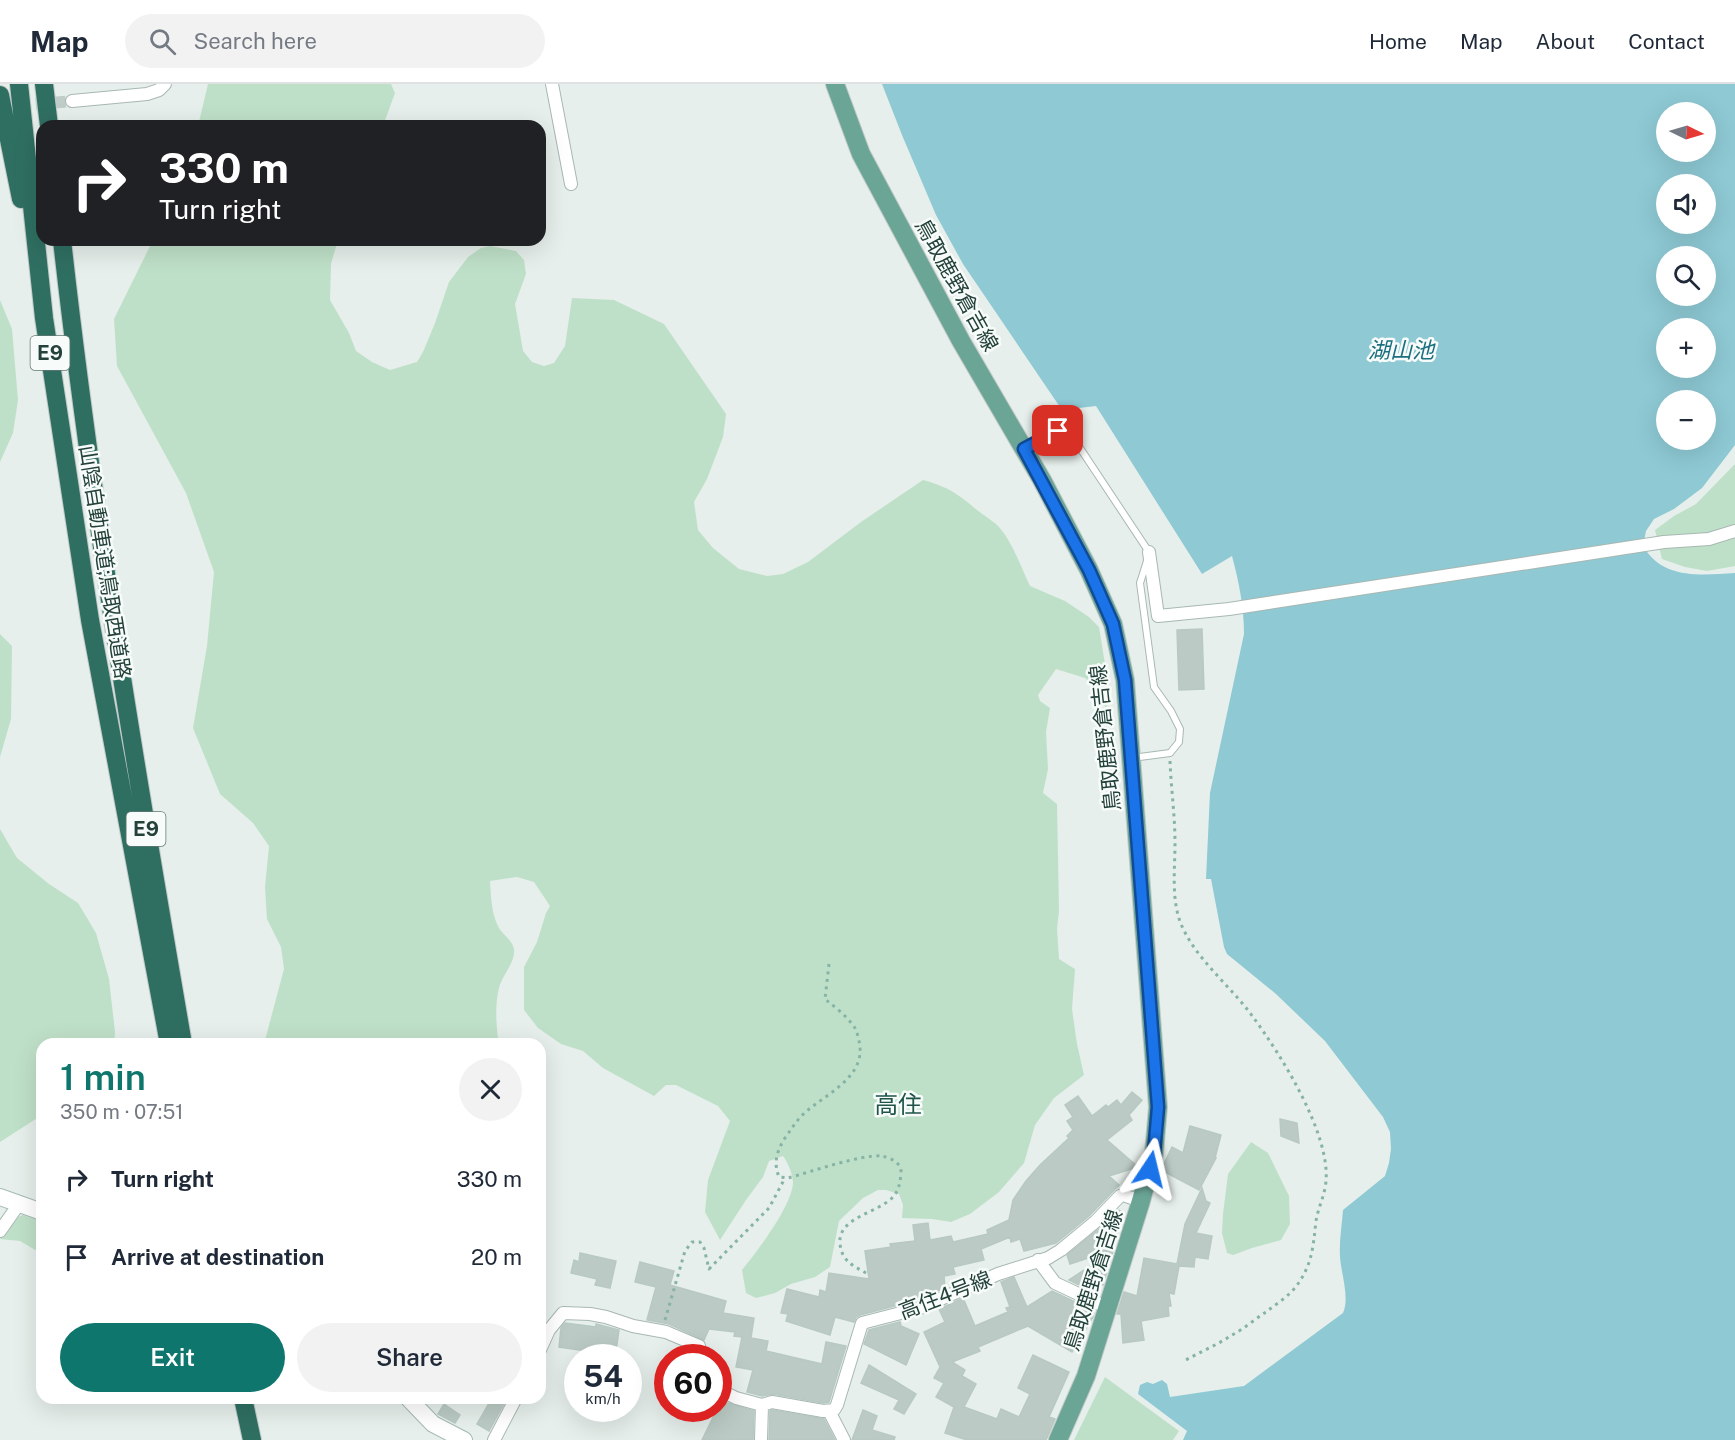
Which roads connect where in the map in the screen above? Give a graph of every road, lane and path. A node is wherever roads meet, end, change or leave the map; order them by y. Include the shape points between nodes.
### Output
1 (19, 84) edge
2 (44, 84) edge
3 (54, 84) edge
4 (165, 84) edge
5 (552, 84) edge
6 (835, 84) edge
7 (0, 95) edge
8 (72, 101) tunnel mouth
9 (48, 120) edge
10 (57, 120) edge
11 (571, 184) dead end
12 (36, 243) edge
13 (36, 246) edge
14 (63, 246) edge
15 (69, 246) edge
16 (70, 313) junction
17 (44, 318) junction
18 (1024, 449) junction
19 (1735, 531) edge
20 (1149, 552) junction
21 (1170, 753) junction
22 (1131, 758) junction
23 (829, 964) dead end
24 (168, 1038) edge
25 (182, 1038) edge
26 (785, 1178) junction
27 (0, 1197) edge
28 (1142, 1200) junction
29 (19, 1204) junction
30 (36, 1210) edge
31 (0, 1230) edge
32 (1038, 1260) junction
33 (866, 1273) dead end
34 (1108, 1308) junction
35 (662, 1331) junction
36 (546, 1337) edge
37 (694, 1344) edge
38 (1184, 1361) dead end
39 (732, 1396) edge
40 (244, 1404) edge
41 (254, 1404) edge
42 (414, 1404) edge
43 (513, 1404) edge
44 (762, 1405) junction
45 (830, 1411) junction
46 (252, 1440) edge
47 (261, 1440) edge
48 (464, 1440) edge
49 (494, 1440) edge
50 (761, 1440) edge
51 (844, 1440) edge
52 (1058, 1440) edge

1 - 12 highway, 山陰自動車道;鳥取西道路 / E9
2 - 9 highway
3 - 10 highway
4 - 8 street via 147,94
5 - 11 street
6 - 18 main road, 鳥取鹿野倉吉線 via 861,154
7 - 17 highway
13 - 17 highway, 山陰自動車道;鳥取西道路 / E9
14 - 16 highway, 山陰自動車道;鳥取西道路 / E9
15 - 16 highway
16 - 25 highway, 山陰自動車道;鳥取西道路 / E9 via 111,615
17 - 24 highway, 山陰自動車道;鳥取西道路 / E9 via 90,620
18 - 20 lane via 1058,431 1076,442
18 - 22 main road, 鳥取鹿野倉吉線 via 1089,570 1113,624 1125,680
19 - 20 street via 1709,539 1664,542 1229,609 1158,616
20 - 21 lane via 1140,583 1154,687 1180,729 1179,742
21 - 22 lane
21 - 38 path via 1174,881 1181,924 1195,949 1240,999 1279,1056 1318,1133 1326,1182 1308,1269 1293,1290 1234,1334
22 - 28 main road, 鳥取鹿野倉吉線 via 1158,1107 1154,1153
23 - 26 path via 825,999 856,1029 861,1048 859,1062 837,1089 806,1111 780,1145 776,1169 779,1177
26 - 33 path via 864,1157 883,1156 897,1162 902,1169 899,1190 891,1200 845,1226 839,1238 841,1253 849,1264
26 - 35 path via 769,1208 710,1269 704,1248 700,1242 692,1242 685,1251
27 - 29 street
28 - 32 street, 高住4号線 via 1120,1196 1061,1250
28 - 34 main road, 鳥取鹿野倉吉線
29 - 30 street
29 - 31 street
32 - 34 street via 1055,1282
32 - 45 street, 高住4号線 via 920,1308 862,1323 837,1405
34 - 52 main road, 鳥取鹿野倉吉線 via 1086,1376
35 - 36 street via 606,1317 562,1312
35 - 37 street
39 - 44 street
40 - 46 highway
41 - 47 highway
42 - 48 street via 433,1424
43 - 49 street
44 - 45 street via 772,1402
44 - 50 street
45 - 51 street

